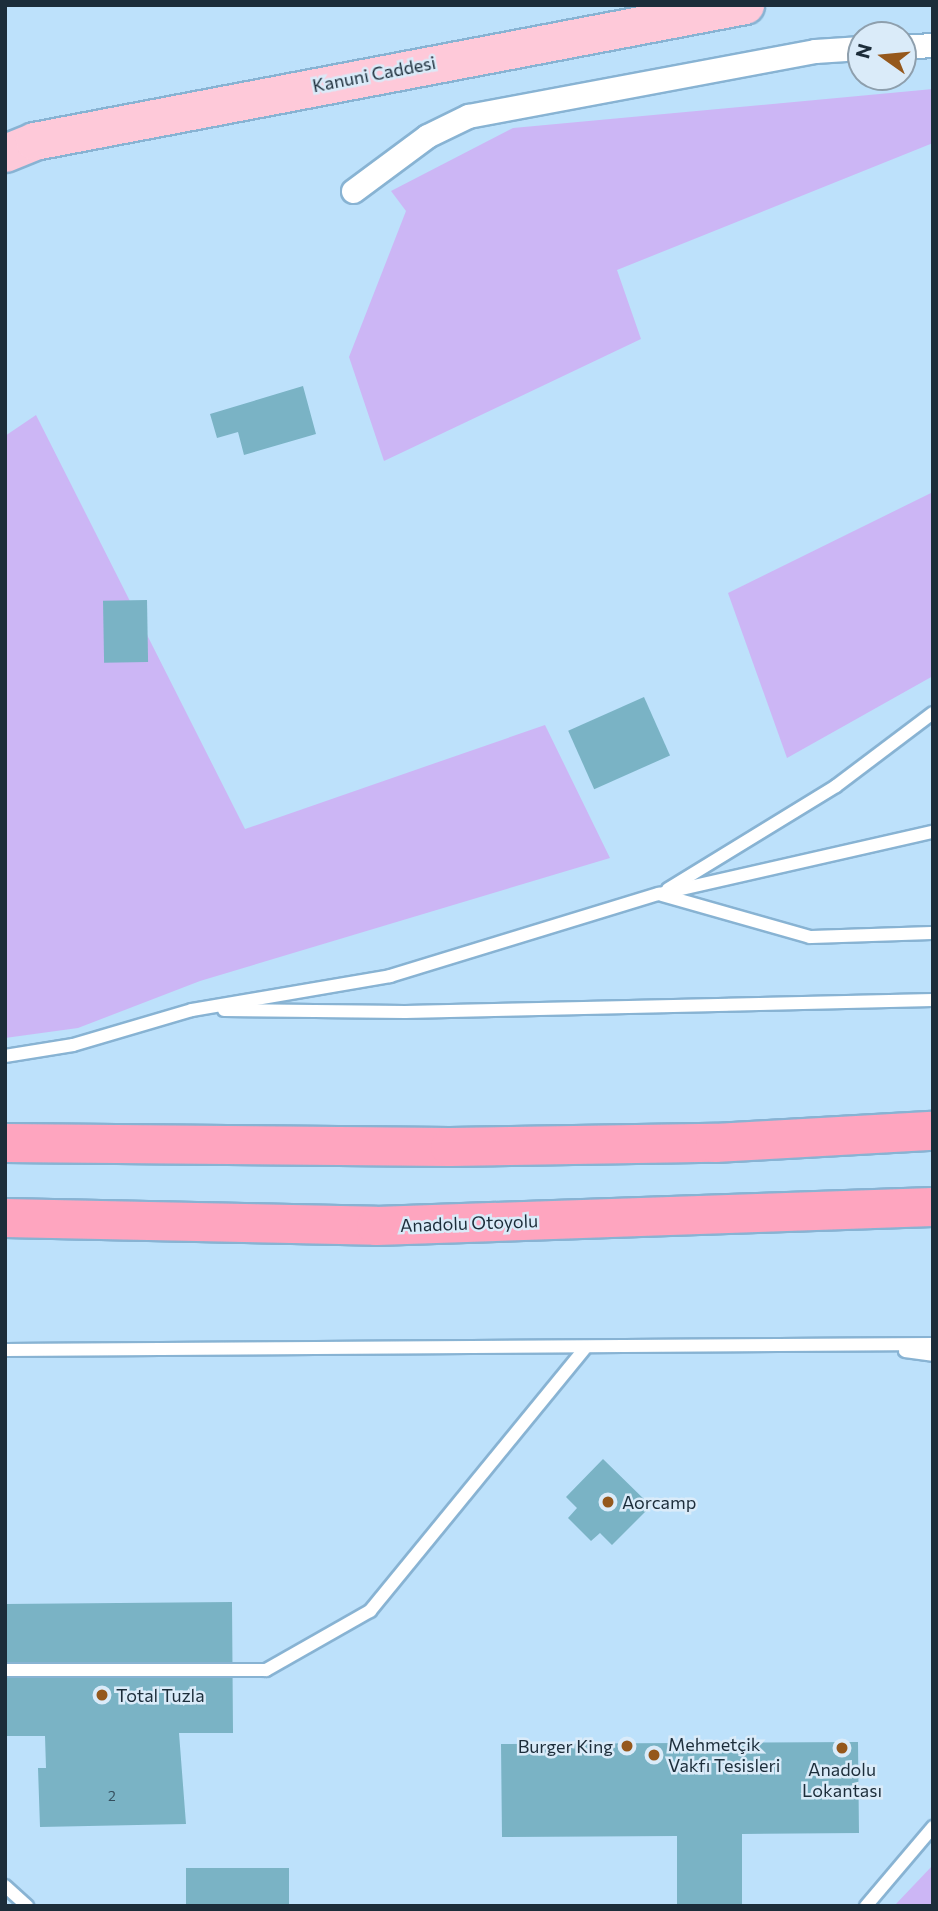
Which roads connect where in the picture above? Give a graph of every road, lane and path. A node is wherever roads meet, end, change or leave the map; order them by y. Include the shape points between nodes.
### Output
1 (745, 5) edge
2 (847, 49) edge
3 (5, 153) edge
4 (353, 191) dead end
5 (933, 713) edge
6 (933, 832) edge
7 (659, 894) junction
8 (933, 933) edge
9 (933, 1000) edge
10 (192, 1010) junction
11 (5, 1056) edge
12 (933, 1131) edge
13 (5, 1143) edge
14 (933, 1207) edge
15 (5, 1218) edge
16 (933, 1344) edge
17 (874, 1345) junction
18 (5, 1350) edge
19 (584, 1350) junction
20 (933, 1355) edge
21 (5, 1670) edge
22 (933, 1828) edge
23 (5, 1885) edge
24 (27, 1906) edge
25 (866, 1906) edge

1 - 3 main road, Kanuni Caddesi via 34,141
2 - 4 street via 815,51 468,116 427,136
5 - 7 lane via 836,786
6 - 7 lane
7 - 8 lane via 810,937
7 - 10 lane via 390,976
9 - 10 lane via 474,1011
10 - 11 lane via 73,1045
12 - 13 highway via 715,1143 450,1147
14 - 15 highway, Anadolu Otoyolu via 376,1226
16 - 17 lane
17 - 19 lane
17 - 20 lane
18 - 19 lane
19 - 21 lane via 370,1611 266,1670
22 - 25 lane
23 - 24 lane

